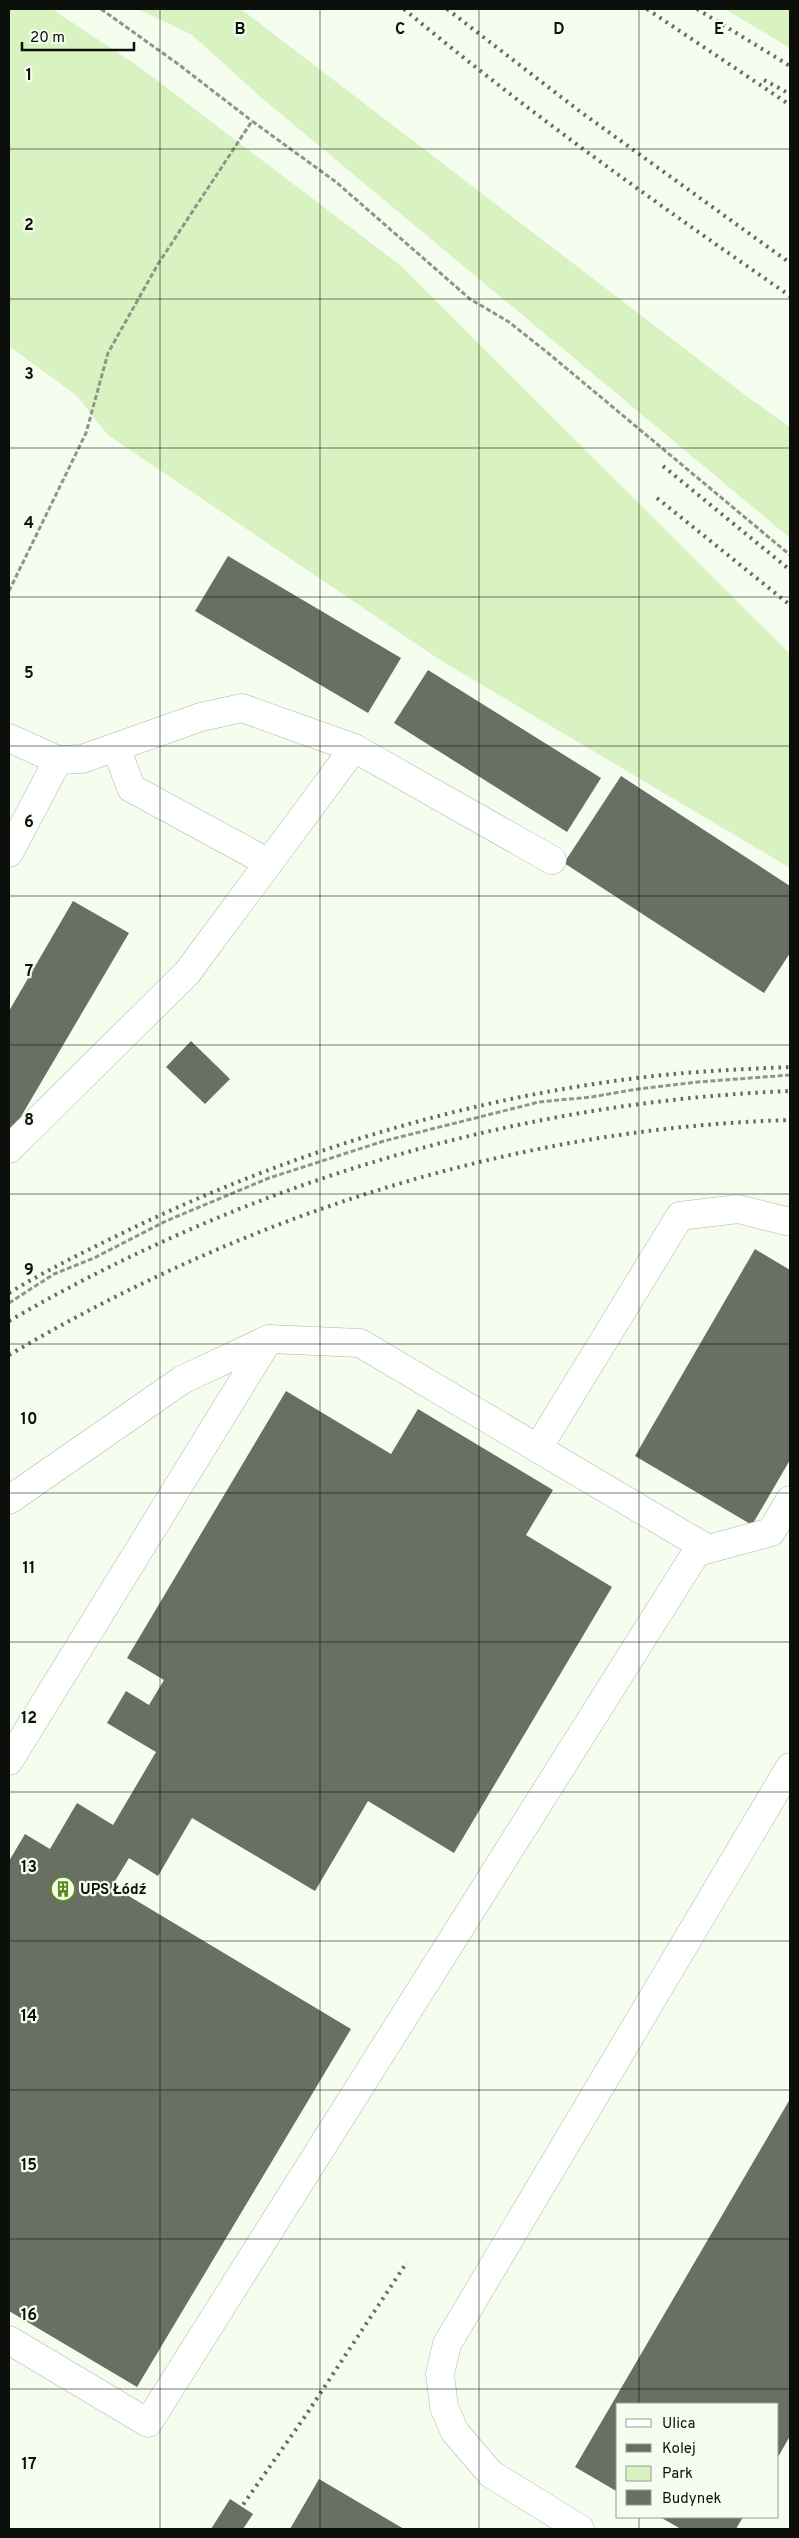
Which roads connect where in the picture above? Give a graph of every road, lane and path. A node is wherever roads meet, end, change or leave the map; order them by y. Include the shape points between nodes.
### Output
1 (101, 9) edge
2 (252, 121) junction
3 (790, 555) edge
4 (9, 591) edge
5 (9, 738) edge
6 (116, 747) junction
7 (354, 748) junction
8 (58, 760) junction
9 (9, 853) edge
10 (552, 860) dead end
11 (269, 863) junction
12 (790, 1075) edge
13 (9, 1149) edge
14 (790, 1222) edge
15 (9, 1303) edge
16 (269, 1339) junction
17 (538, 1448) junction
18 (9, 1500) edge
19 (790, 1500) edge
20 (701, 1545) junction
21 (9, 1761) edge
22 (790, 1767) edge
23 (9, 2340) edge
24 (580, 2529) edge

1 - 2 path
2 - 3 path via 336,182 470,299 509,322 548,353
2 - 4 path via 158,264 108,353 86,433
5 - 8 lane
6 - 7 lane via 202,717 242,708
6 - 8 lane via 82,759
6 - 11 lane via 131,788
7 - 10 lane
7 - 11 lane
8 - 9 lane
11 - 13 lane via 187,973
12 - 15 path via 638,1088 539,1102 384,1141 269,1178 166,1221 94,1258 54,1274
14 - 17 lane via 738,1209 680,1216
16 - 17 lane via 360,1343
16 - 18 lane via 182,1380
16 - 21 lane
17 - 20 lane
19 - 20 lane via 771,1532 705,1550
20 - 23 lane via 148,2422
22 - 24 lane via 448,2344 440,2374 444,2407 454,2432 491,2474

